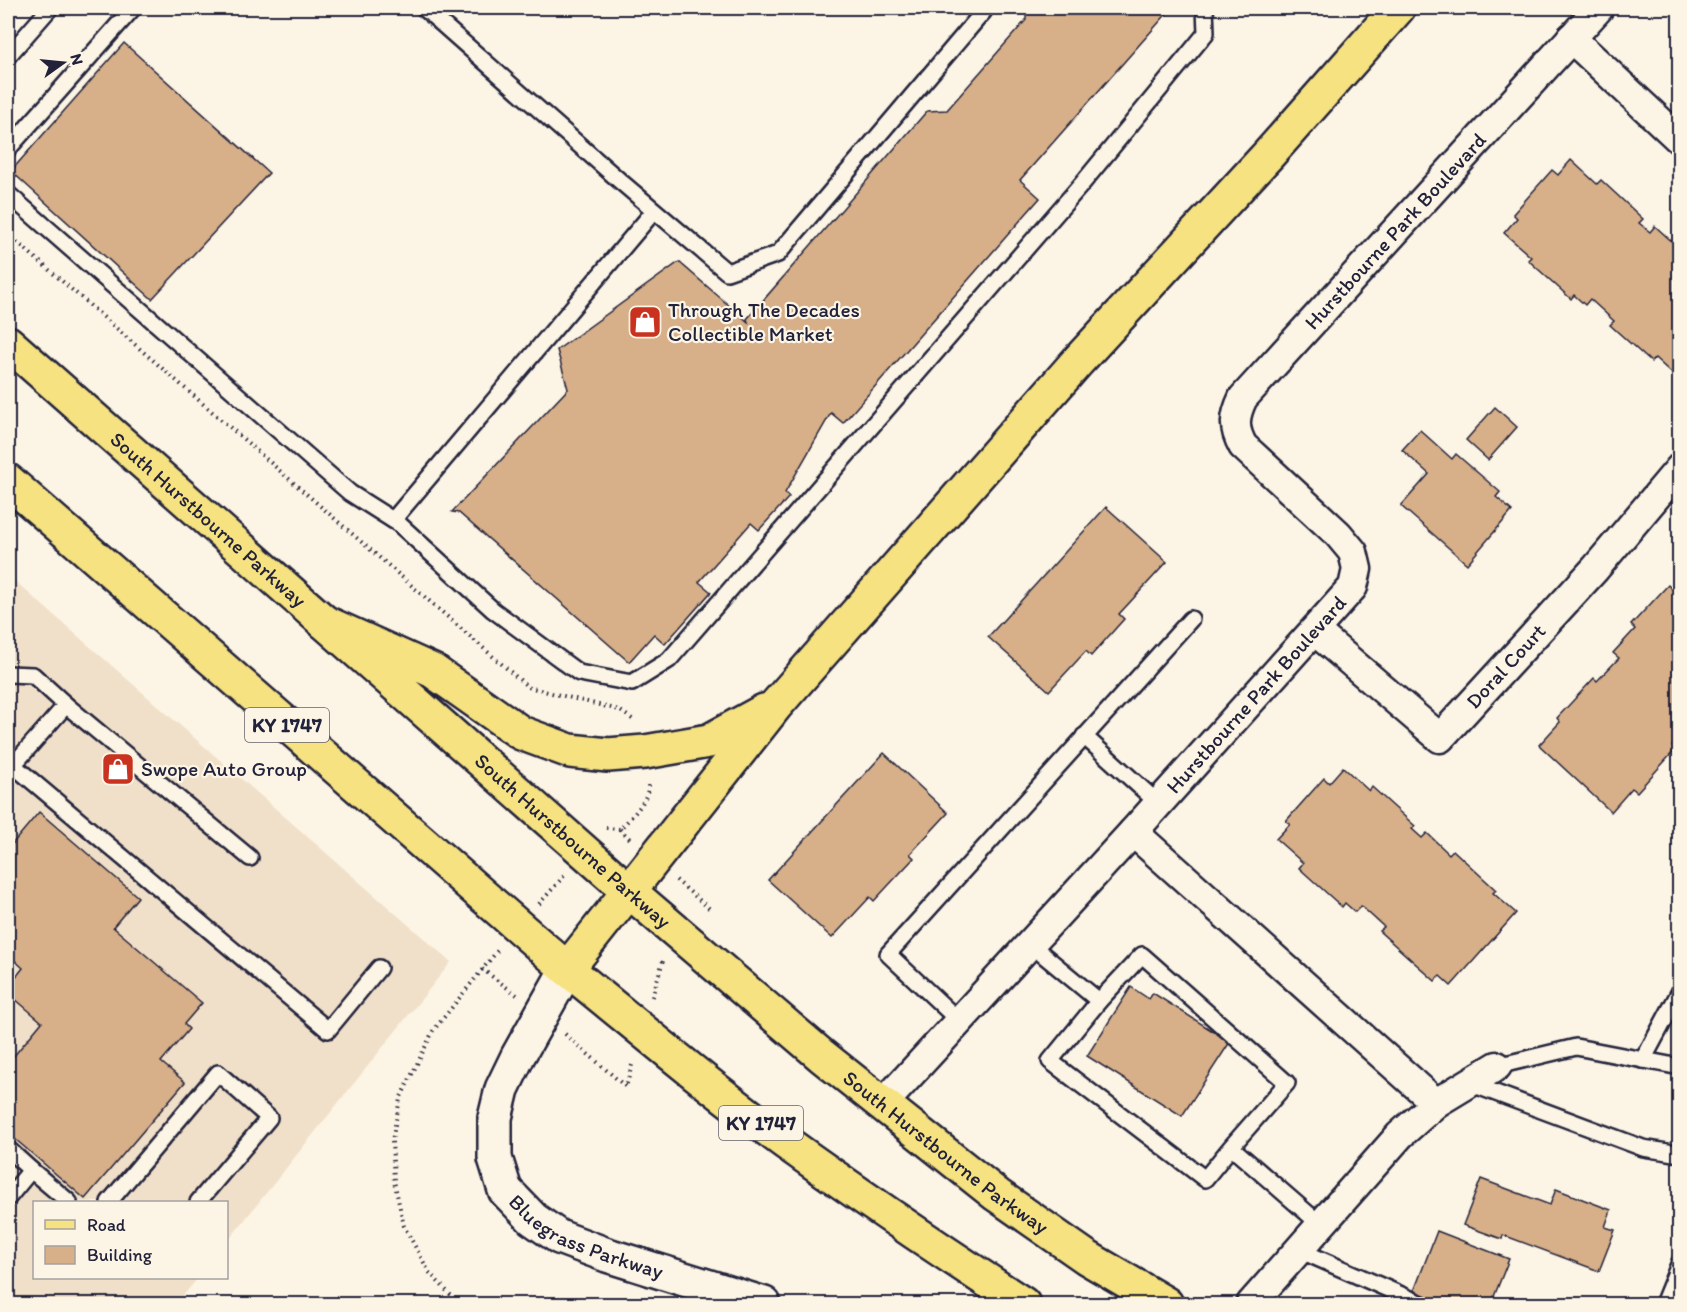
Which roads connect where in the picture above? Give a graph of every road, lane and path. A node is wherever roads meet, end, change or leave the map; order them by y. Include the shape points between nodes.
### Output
1 (50, 8) edge
2 (133, 8) edge
3 (424, 8) edge
4 (984, 8) edge
5 (1205, 8) edge
6 (1398, 8) edge
7 (1599, 8) edge
8 (1571, 38) junction
9 (8, 56) edge
10 (1680, 140) edge
11 (8, 149) edge
12 (8, 194) edge
13 (654, 211) junction
14 (8, 234) edge
15 (8, 343) edge
16 (1680, 468) edge
17 (8, 481) edge
18 (393, 520) junction
19 (1191, 619) dead end
20 (324, 622) junction
21 (1315, 631) junction
22 (8, 674) edge
23 (66, 705) junction
24 (776, 705) junction
25 (1084, 736) junction
26 (645, 752) junction
27 (10, 768) edge
28 (1159, 804) junction
29 (1133, 832) junction
30 (585, 852) junction
31 (250, 858) dead end
32 (629, 891) junction
33 (519, 927) junction
34 (1030, 944) junction
35 (379, 968) dead end
36 (567, 969) junction
37 (1680, 991) edge
38 (1099, 1001) junction
39 (959, 1021) junction
40 (1643, 1060) junction
41 (1497, 1066) joint
42 (1680, 1067) edge
43 (1469, 1083) junction
44 (1436, 1103) junction
45 (883, 1104) junction
46 (1231, 1147) junction
47 (8, 1149) edge
48 (1680, 1154) edge
49 (31, 1170) junction
50 (8, 1198) edge
51 (67, 1201) edge
52 (111, 1201) edge
53 (200, 1201) edge
54 (1321, 1225) junction
55 (1299, 1250) junction
56 (1680, 1262) edge
57 (459, 1305) edge
58 (764, 1305) edge
59 (1023, 1305) edge
60 (1166, 1305) edge
61 (1251, 1305) edge
62 (1422, 1305) edge
63 (1663, 1305) edge

1 - 9 lane
2 - 11 lane
3 - 13 lane
4 - 13 lane via 778,254 727,272
5 - 18 lane via 1206,33 669,660 632,683 579,673 493,610
6 - 24 main road via 1059,382
7 - 8 street, Hurstbourne Park Boulevard
8 - 10 street
8 - 21 street, Hurstbourne Park Boulevard via 1243,398 1235,414 1237,435 1243,446 1353,552 1357,569 1353,587
12 - 18 lane via 350,493
13 - 18 lane
14 - 26 path via 528,687 619,710 635,720
15 - 20 main road, South Hurstbourne Parkway
16 - 21 street, Doral Court via 1595,569 1440,738
17 - 33 main road, KY 1747
19 - 25 lane
20 - 26 main road via 433,671 521,733 570,751 608,755
20 - 30 main road, South Hurstbourne Parkway
21 - 28 street, Hurstbourne Park Boulevard
22 - 23 lane via 33,675
23 - 27 lane
23 - 31 lane
24 - 26 main road via 710,741
24 - 32 main road
25 - 28 lane
25 - 39 lane via 888,954
26 - 30 path via 649,790 637,811 620,829 607,827
27 - 35 lane via 328,1030
28 - 29 street, Hurstbourne Park Boulevard
29 - 34 street, Hurstbourne Park Boulevard
29 - 44 street
30 - 32 main road, South Hurstbourne Parkway
30 - 33 path
32 - 36 main road
32 - 45 main road, South Hurstbourne Parkway
33 - 36 main road, KY 1747
33 - 57 path via 433,1031 400,1099 392,1141 394,1181 404,1226 429,1272
34 - 38 lane
34 - 39 street, Hurstbourne Park Boulevard
36 - 58 street, Bluegrass Parkway via 502,1089 495,1118 495,1158 505,1190 533,1219 559,1237
36 - 59 main road, KY 1747 via 783,1141
37 - 40 lane
38 - 46 lane via 1050,1061 1205,1179
38 - 46 lane via 1142,955 1287,1083
39 - 45 street, Hurstbourne Park Boulevard
40 - 41 lane via 1576,1047
40 - 42 lane
41 - 43 street
43 - 44 street
43 - 48 lane via 1643,1148
44 - 54 street via 1400,1135
45 - 60 main road, South Hurstbourne Parkway via 997,1195 1086,1257
46 - 54 lane
47 - 49 lane
49 - 50 lane
49 - 51 lane
52 - 53 lane via 218,1073 269,1118
54 - 55 street
55 - 61 street
55 - 62 lane
56 - 63 lane

